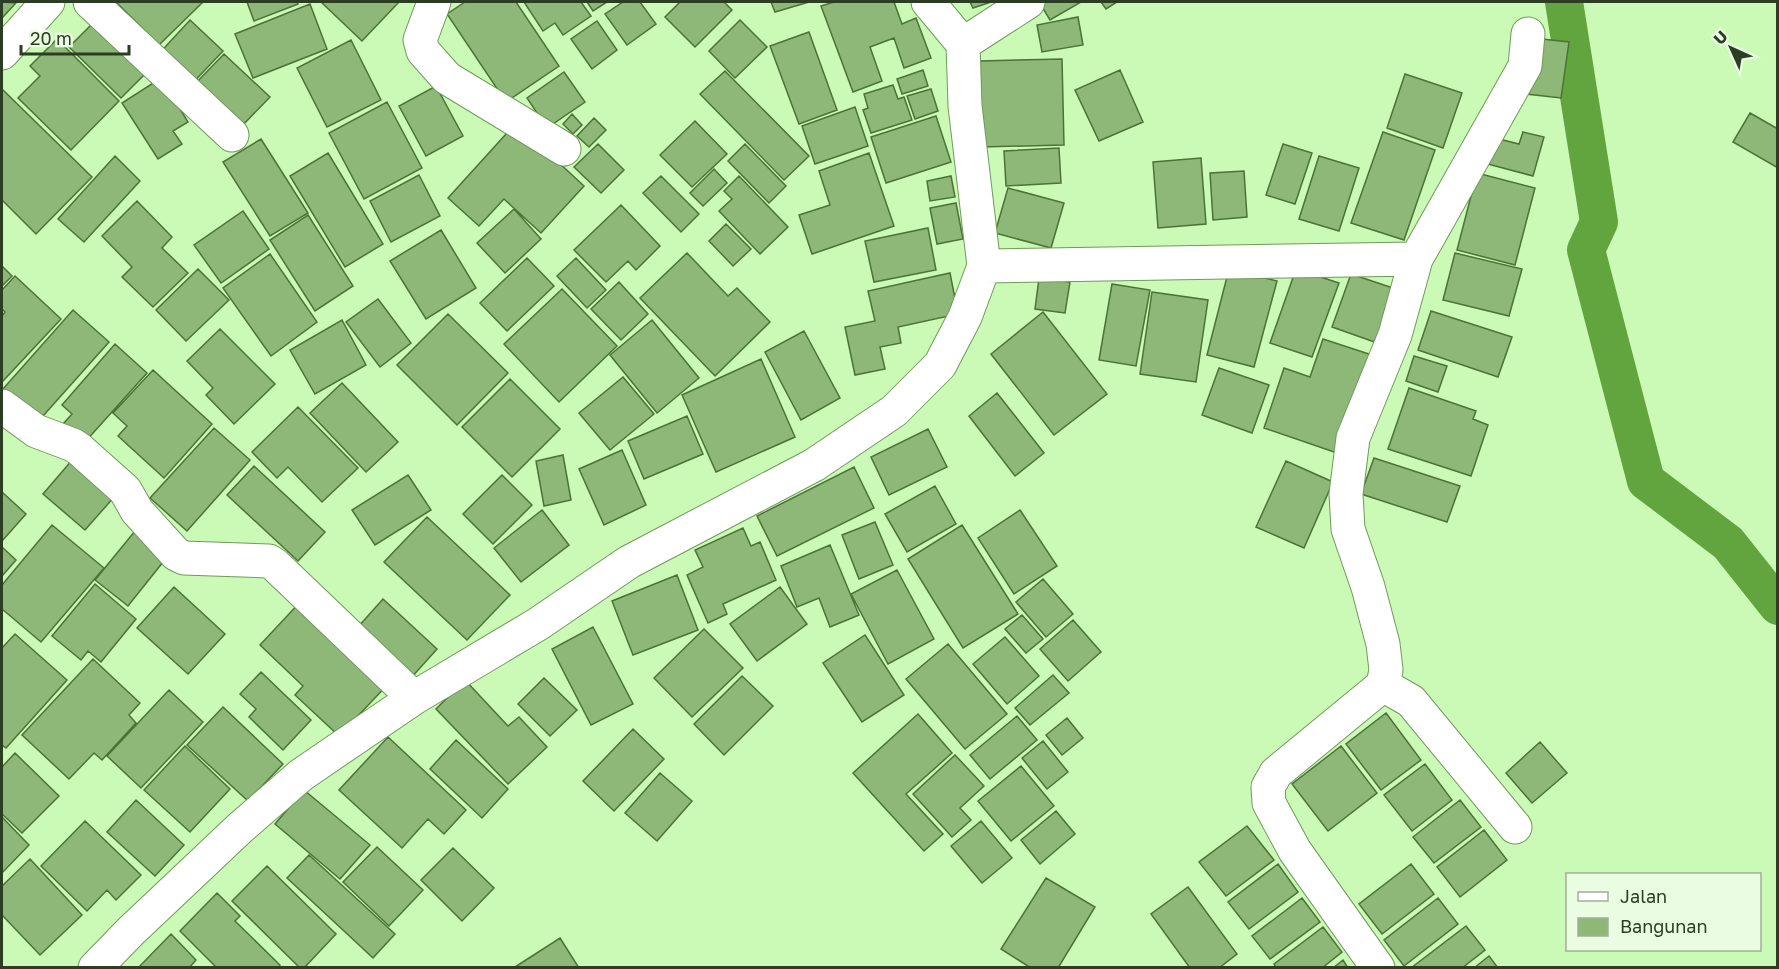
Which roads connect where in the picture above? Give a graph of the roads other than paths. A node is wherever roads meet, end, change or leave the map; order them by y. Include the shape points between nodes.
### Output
1 (48, 2) edge
2 (90, 2) edge
3 (434, 2) edge
4 (928, 2) edge
5 (1028, 2) edge
6 (1528, 34) dead end
7 (963, 44) junction
8 (2, 53) edge
9 (232, 135) dead end
10 (564, 149) dead end
11 (1416, 259) junction
12 (984, 266) junction
13 (2, 406) edge
14 (1383, 684) junction
15 (414, 698) junction
16 (1515, 827) dead end
17 (95, 968) edge
18 (1378, 968) edge

1 - 8 street
2 - 9 street
3 - 10 street via 420,40 423,51 447,78
4 - 7 street
5 - 7 street
6 - 11 street via 1525,66
7 - 12 street via 965,106
11 - 12 street
11 - 14 street via 1395,335 1353,438 1346,494 1348,529 1383,644
12 - 15 street via 965,317 940,365 894,411 814,465 629,562 538,624
13 - 15 street via 36,431 78,449 125,490 137,511 176,554 184,558 269,561 275,565
14 - 16 street via 1411,701
14 - 18 street via 1276,773 1268,787 1269,803 1295,851
15 - 17 street via 301,775 240,828

